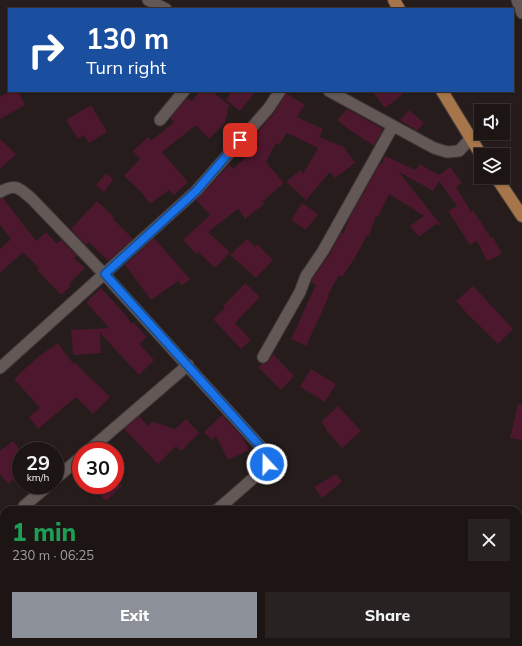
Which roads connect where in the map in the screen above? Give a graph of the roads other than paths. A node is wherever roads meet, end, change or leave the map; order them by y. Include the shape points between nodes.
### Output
1 (148, 0) edge
2 (517, 0) edge
3 (164, 8) edge
4 (522, 13) edge
5 (183, 92) edge
6 (279, 92) edge
7 (331, 92) edge
8 (443, 92) edge
9 (160, 120) dead end
10 (393, 126) junction
11 (470, 138) junction
12 (476, 148) edge
13 (501, 184) edge
14 (0, 192) edge
15 (522, 216) edge
16 (105, 274) junction
17 (263, 357) dead end
18 (188, 365) junction
19 (0, 368) edge
20 (98, 442) edge
21 (72, 465) edge
22 (64, 471) edge
23 (38, 494) edge
24 (24, 506) dead end
25 (222, 506) edge

1 - 3 street
2 - 4 street
5 - 9 street
6 - 16 street via 268,109 196,191
7 - 10 street
8 - 11 main road
10 - 11 street via 434,148 447,152 459,151
10 - 17 street via 323,252 306,276 300,292
11 - 12 main road
13 - 15 main road
14 - 16 street via 16,187 22,190
16 - 18 street
16 - 19 street
18 - 20 street
18 - 25 street via 267,457 265,468
21 - 22 street
23 - 24 street

